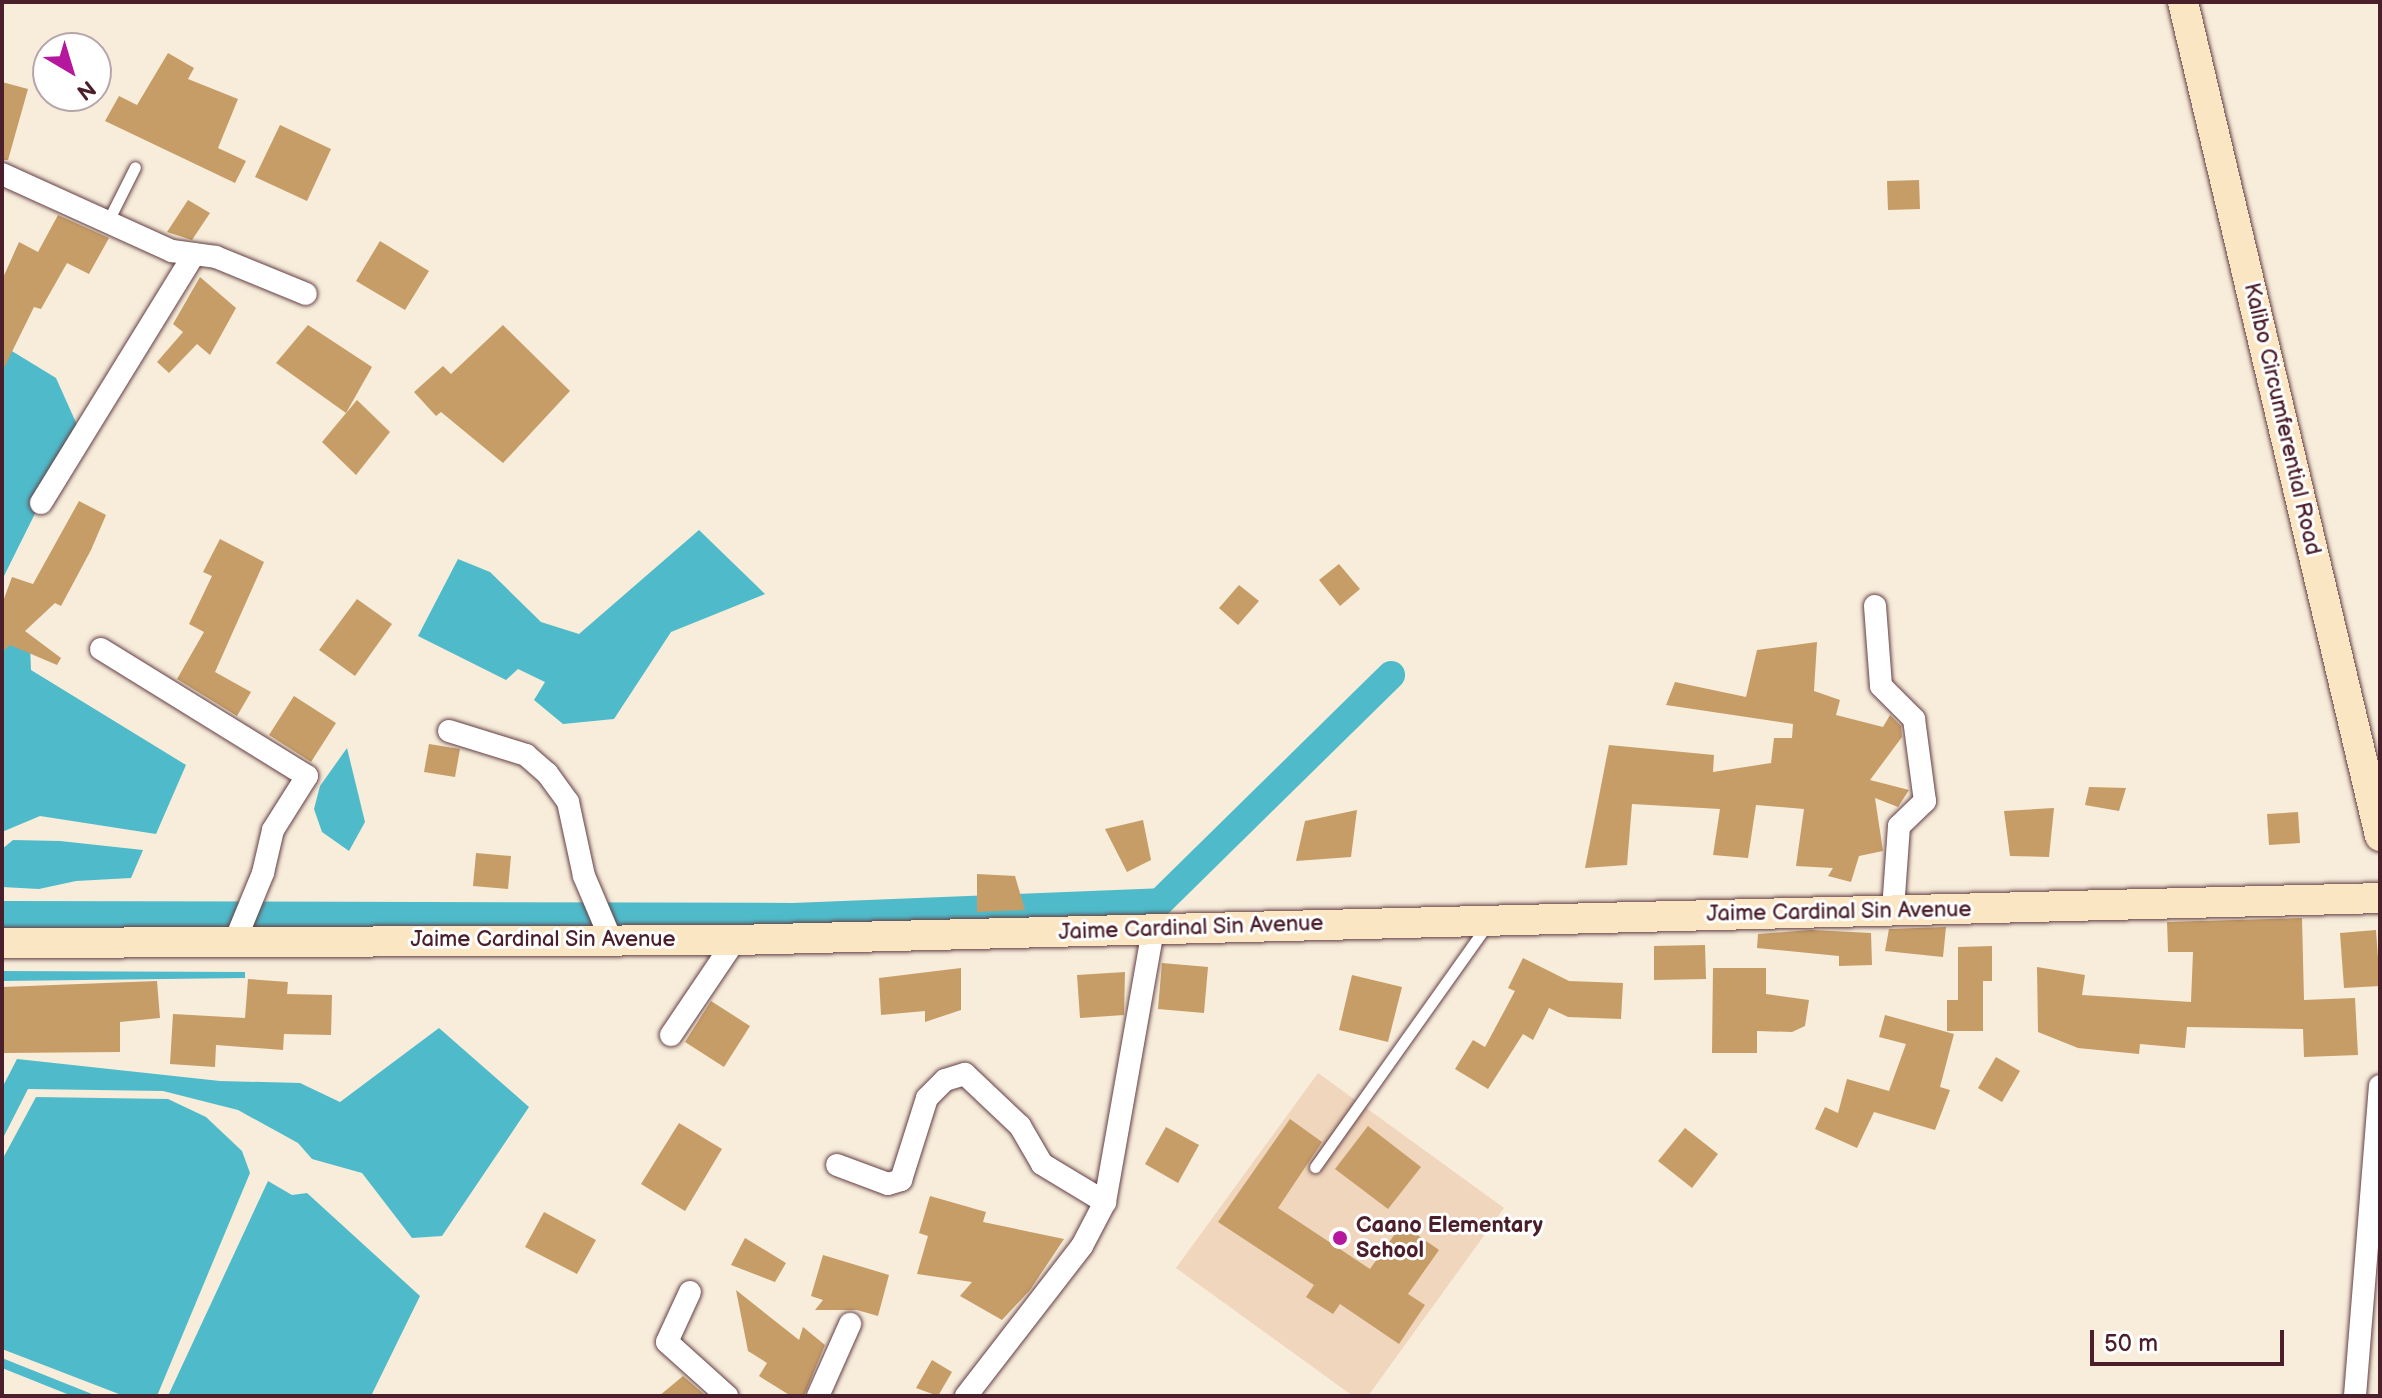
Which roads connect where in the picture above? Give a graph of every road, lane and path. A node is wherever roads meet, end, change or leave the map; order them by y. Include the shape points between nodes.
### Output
1 (2183, 2) edge
2 (135, 167) dead end
3 (2, 174) edge
4 (108, 221) junction
5 (194, 254) junction
6 (306, 294) dead end
7 (41, 503) dead end
8 (1875, 606) dead end
9 (101, 649) dead end
10 (449, 731) dead end
11 (2380, 836) edge
12 (2380, 898) edge
13 (1893, 910) junction
14 (1490, 920) junction
15 (1153, 929) junction
16 (235, 940) junction
17 (735, 940) junction
18 (612, 941) junction
19 (2, 943) edge
20 (671, 1035) dead end
21 (2380, 1086) edge
22 (837, 1165) dead end
23 (1315, 1167) dead end
24 (1105, 1202) junction
25 (690, 1292) dead end
26 (850, 1324) dead end
27 (727, 1396) edge
28 (818, 1396) edge
29 (966, 1396) edge
30 (2355, 1396) edge

1 - 11 main road, Kalibo Circumferential Road
2 - 4 lane
3 - 4 street
4 - 5 street via 172,251
5 - 6 street via 216,257
5 - 7 street
8 - 13 street via 1881,686 1914,719 1925,801 1899,826
9 - 16 street via 307,776 273,830 263,873
10 - 18 street via 526,755 547,773 568,802 584,876
12 - 13 main road, Jaime Cardinal Sin Avenue
13 - 14 main road, Jaime Cardinal Sin Avenue
14 - 15 main road, Jaime Cardinal Sin Avenue
14 - 23 lane
15 - 17 main road, Jaime Cardinal Sin Avenue
15 - 24 street
16 - 18 main road, Jaime Cardinal Sin Avenue
16 - 19 main road, Jaime Cardinal Sin Avenue
17 - 18 main road, Jaime Cardinal Sin Avenue
17 - 20 street
21 - 30 street
22 - 24 street via 888,1184 901,1180 927,1098 945,1080 965,1074 1020,1126 1042,1164
24 - 29 street via 1082,1246
25 - 27 street via 667,1342
26 - 28 street

